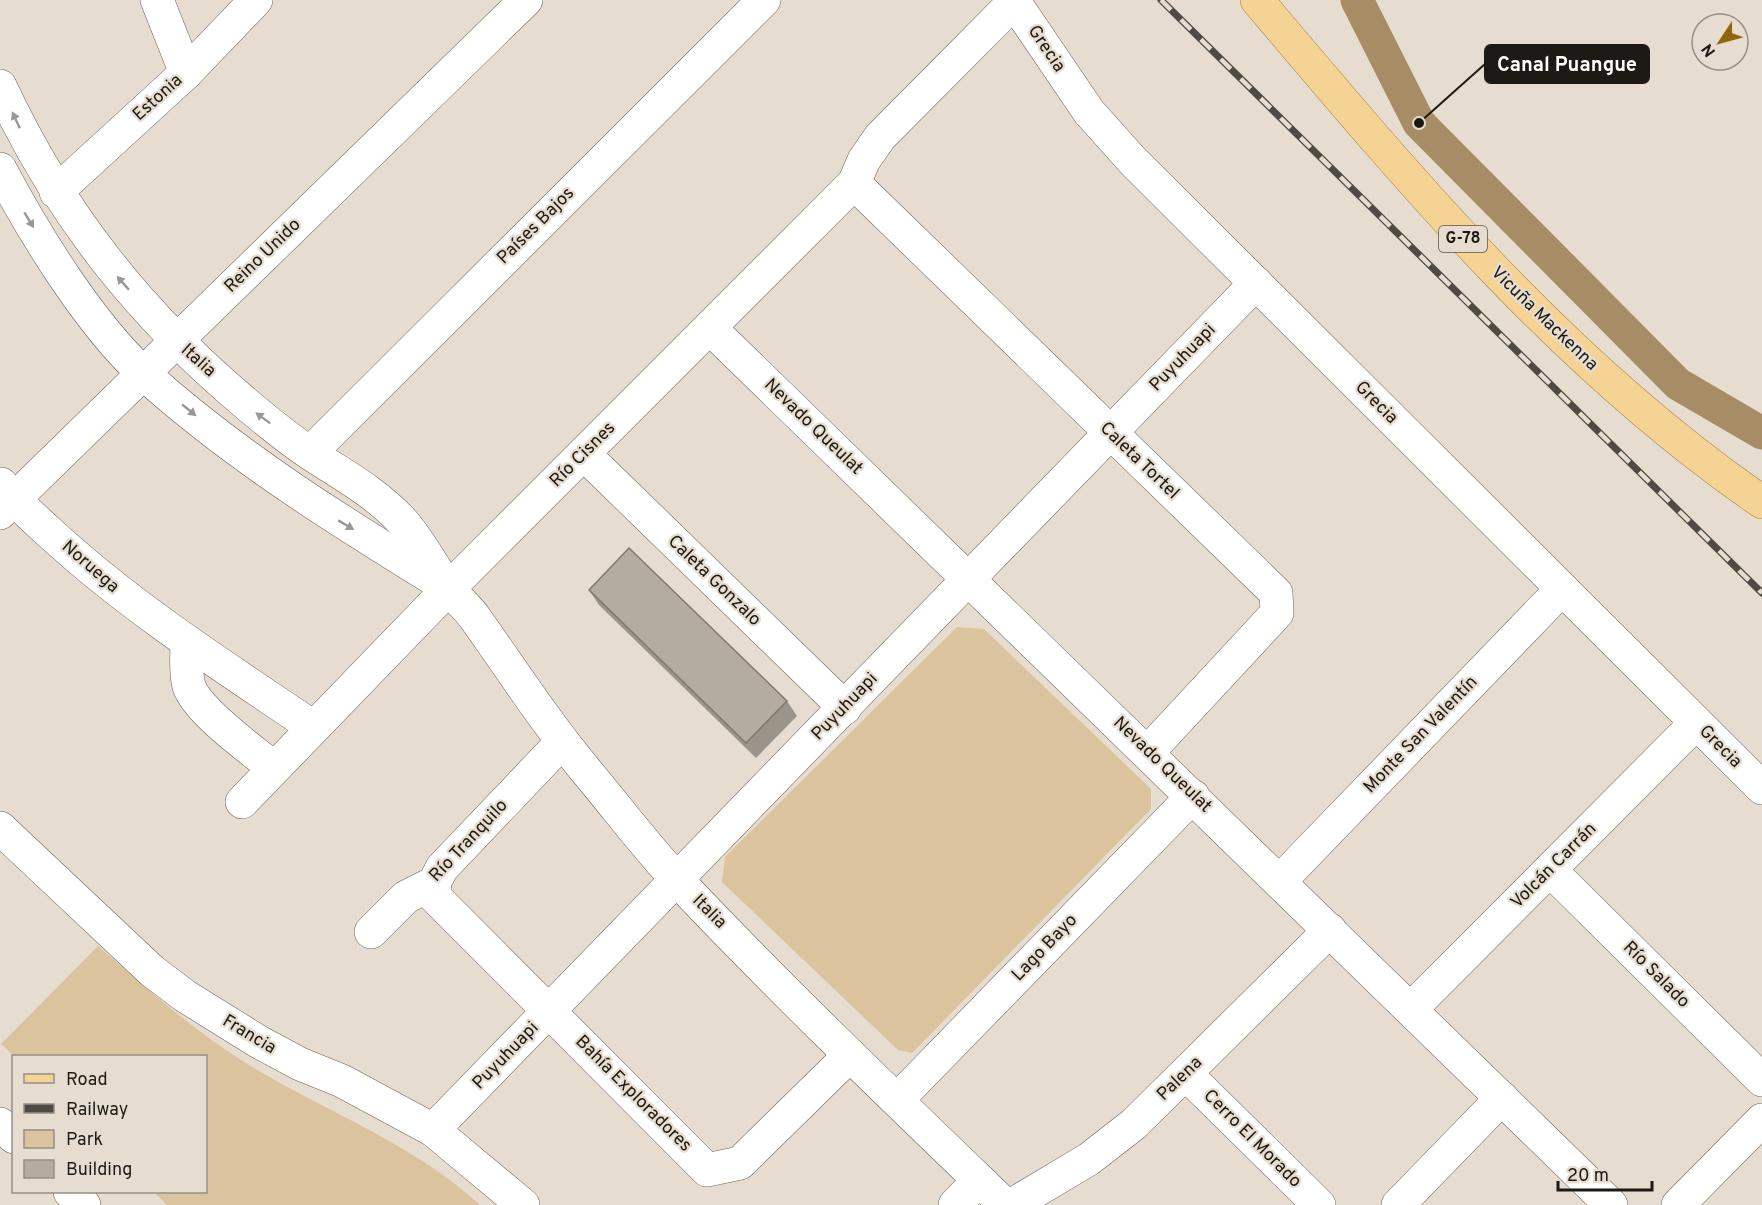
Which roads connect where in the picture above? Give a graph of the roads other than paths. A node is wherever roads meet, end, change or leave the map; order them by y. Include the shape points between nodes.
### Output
1 (157, 0) edge
2 (256, 0) edge
3 (526, 0) edge
4 (764, 0) edge
5 (1257, 0) edge
6 (1013, 1) edge
7 (186, 73) junction
8 (0, 86) edge
9 (0, 169) edge
10 (854, 183) junction
11 (56, 192) junction
12 (1256, 283) junction
13 (710, 327) junction
14 (176, 341) junction
15 (143, 373) junction
16 (1111, 434) junction
17 (310, 453) junction
18 (584, 454) junction
19 (5, 499) edge
20 (1762, 502) edge
21 (971, 578) junction
22 (449, 588) junction
23 (1562, 589) junction
24 (187, 643) junction
25 (845, 708) junction
26 (1696, 723) junction
27 (313, 728) junction
28 (562, 742) junction
29 (1148, 752) junction
30 (274, 768) junction
31 (1762, 788) edge
32 (1193, 796) junction
33 (242, 802) dead end
34 (0, 828) edge
35 (1550, 870) junction
36 (678, 881) junction
37 (1280, 881) junction
38 (434, 883) junction
39 (1330, 930) junction
40 (371, 932) dead end
41 (1411, 1009) junction
42 (551, 1010) junction
43 (850, 1055) junction
44 (1186, 1074) junction
45 (1762, 1080) edge
46 (1502, 1098) junction
47 (897, 1100) junction
48 (1762, 1119) edge
49 (0, 1124) edge
50 (434, 1130) junction
51 (12, 1135) edge
52 (979, 1180) junction
53 (72, 1193) edge
54 (84, 1205) edge
55 (523, 1205) edge
56 (955, 1205) edge
57 (1005, 1205) edge
58 (1012, 1205) edge
59 (1319, 1205) edge
60 (1398, 1205) edge
61 (1611, 1205) edge
62 (1678, 1205) edge

1 - 7 street
2 - 7 street, Estonia
3 - 14 street, Reino Unido
4 - 17 street, Países Bajos
5 - 20 main road, Vicuña Mackenna / G-78 via 1412,183 1482,259 1624,393
6 - 10 street, Río Cisnes via 880,137
6 - 12 street, Grecia via 1089,112
7 - 11 street, Estonia
11 -> 8 street, Italia
9 -> 15 street, Italia via 63,272
10 - 13 street, Río Cisnes
10 - 16 street, Caleta Tortel
14 -> 11 street, Italia via 112,270
12 - 16 street, Puyuhuapi
12 - 23 street, Grecia
13 - 18 street, Río Cisnes
13 - 21 street, Nevado Queulat
14 - 15 street, Reino Unido
17 -> 14 street, Italia via 251,408
15 - 19 street, Reino Unido
15 -> 22 street, Italia via 288,488
16 - 21 street, Puyuhuapi
16 - 29 street, Caleta Tortel via 1276,593 1277,613
17 - 22 street, Italia via 363,486 402,521
18 - 22 street, Río Cisnes
18 - 25 street, Caleta Gonzalo
19 - 24 street, Noruega
21 - 25 street, Puyuhuapi
21 - 29 street, Nevado Queulat
22 - 27 street, Río Cisnes
22 - 28 street, Italia via 473,615
23 - 26 street, Grecia
23 - 37 street, Monte San Valentín
24 - 27 street, Noruega
24 - 30 street via 187,676 193,694
25 - 36 street, Puyuhuapi
26 - 31 street, Grecia
26 - 35 street, Volcán Carrán
27 - 30 street, Río Cisnes
28 - 36 street, Italia
28 - 38 street, Río Tranquilo via 442,868
29 - 32 street, Nevado Queulat
30 - 33 street, Río Cisnes
32 - 37 street, Nevado Queulat
32 - 47 street, Lago Bayo
34 - 50 street, Francia via 152,971 185,996 259,1042
35 - 41 street, Volcán Carrán
35 - 45 street, Río Salado
36 - 42 street, Puyuhuapi
36 - 43 street, Italia
37 - 39 street, Nevado Queulat
38 - 40 street, Río Tranquilo via 405,897
38 - 42 street, Bahía Exploradores via 436,898
39 - 41 street, Nevado Queulat
39 - 44 street, Palena
41 - 46 street, Nevado Queulat
42 - 43 street, Bahía Exploradores via 707,1170 740,1163
42 - 50 street, Puyuhuapi
43 - 47 street, Italia
44 - 58 street, Palena via 1134,1124 1089,1159
44 - 59 street, Cerro El Morado
46 - 60 street
46 - 61 street, Nevado Queulat
47 - 52 street, Italia
48 - 62 street
49 - 51 street
50 - 55 street, Francia
52 - 56 street
52 - 57 street, Italia
53 - 54 street

